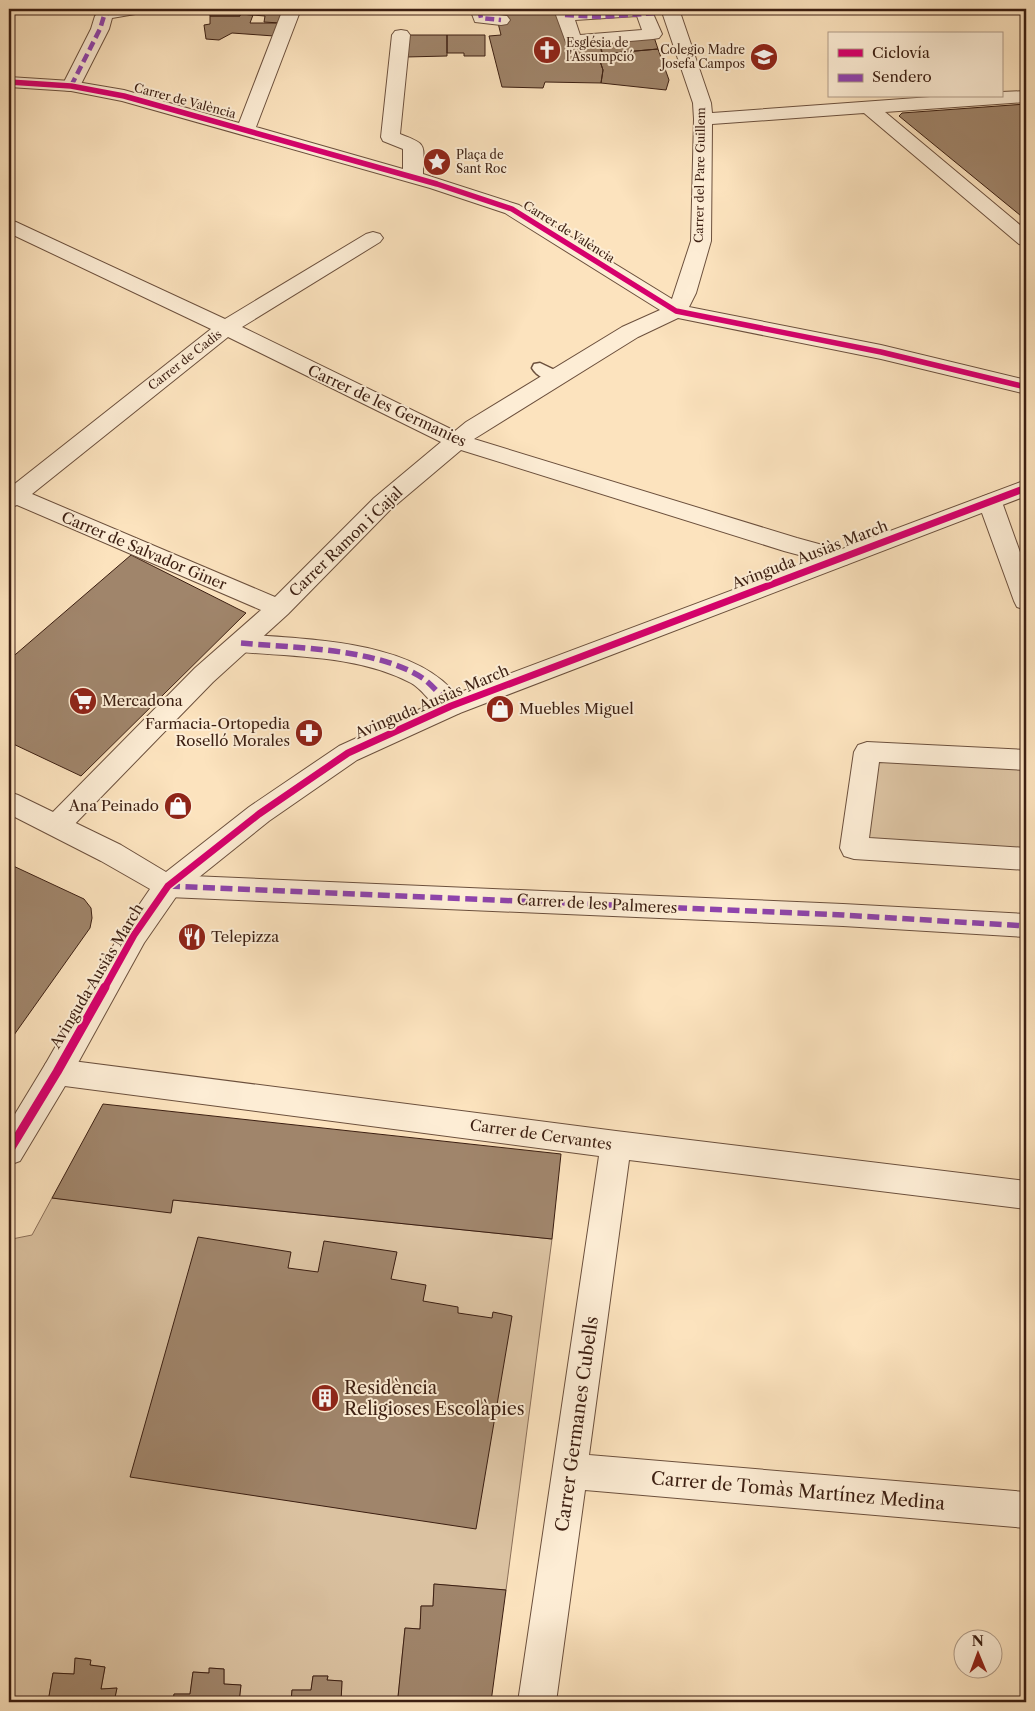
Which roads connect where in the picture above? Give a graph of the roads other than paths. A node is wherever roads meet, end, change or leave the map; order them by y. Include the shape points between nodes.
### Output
1 (135, 9) edge
2 (292, 9) edge
3 (479, 9) edge
4 (670, 10) edge
5 (644, 14) junction
6 (501, 20) dead end
7 (401, 35) dead end
8 (9, 82) edge
9 (71, 86) junction
10 (1026, 96) edge
11 (1000, 98) edge
12 (1002, 98) edge
13 (869, 108) junction
14 (703, 119) junction
15 (246, 130) junction
16 (413, 176) junction
17 (18, 231) edge
18 (373, 238) dead end
19 (1026, 240) edge
20 (9, 248) edge
21 (676, 312) junction
22 (226, 328) junction
23 (1026, 387) edge
24 (457, 441) junction
25 (1026, 488) edge
26 (10, 496) edge
27 (990, 502) junction
28 (840, 558) junction
29 (1026, 601) edge
30 (279, 608) junction
31 (241, 643) junction
32 (451, 706) junction
33 (1026, 760) edge
34 (9, 802) edge
35 (58, 825) junction
36 (1026, 859) edge
37 (168, 886) junction
38 (1026, 926) edge
39 (57, 1072) junction
40 (616, 1146) junction
41 (9, 1151) edge
42 (1026, 1195) edge
43 (570, 1472) junction
44 (1026, 1510) edge
45 (537, 1702) edge

1 - 9 street via 109,12 104,16
2 - 15 street
3 - 6 street via 481,18
4 - 5 street
4 - 14 street, Carrer del Pare Guillem via 702,103
5 - 5 street via 644,10 565,15 573,41 653,34
7 - 16 street via 390,137 413,146
8 - 9 street, Carrer de València
9 - 15 street, Carrer de València via 124,96
10 - 12 street
11 - 13 street
13 - 14 street
13 - 19 street
14 - 21 street, Carrer del Pare Guillem via 701,242 686,293
15 - 16 street, Carrer de València
16 - 21 street, Carrer de València via 512,209
17 - 20 street
17 - 22 street, Carrer de les Germanies
18 - 22 street, Carrer de Cadis
21 - 23 street, Carrer de València via 881,352
21 - 24 street, Carrer Ramon i Cajal via 547,373
22 - 24 street, Carrer de les Germanies
22 - 26 street, Carrer de Cadis
24 - 28 street, Carrer de les Germanies
24 - 30 street, Carrer Ramon i Cajal via 382,504
25 - 27 street, Avinguda Ausiàs March
26 - 30 street, Carrer de Salvador Giner
27 - 28 street, Avinguda Ausiàs March
27 - 29 street
28 - 32 street, Avinguda Ausiàs March
30 - 31 street, Carrer Ramon i Cajal
31 - 32 street, Avinguda Ausiàs March via 383,660 422,678
31 - 35 street, Carrer Ramon i Cajal via 204,675
32 - 37 street, Avinguda Ausiàs March via 348,753 259,814
33 - 36 street via 867,752 854,848
34 - 35 street
35 - 37 street
37 - 38 street, Carrer de les Palmeres via 833,914
37 - 39 street, Avinguda Ausiàs March via 134,935
39 - 40 street, Carrer de Cervantes
39 - 41 street, Avinguda Ausiàs March
40 - 42 street, Carrer de Cervantes
40 - 43 street, Carrer Germanes Cubells
43 - 44 street, Carrer de Tomàs Martínez Medina
43 - 45 street, Carrer Germanes Cubells

